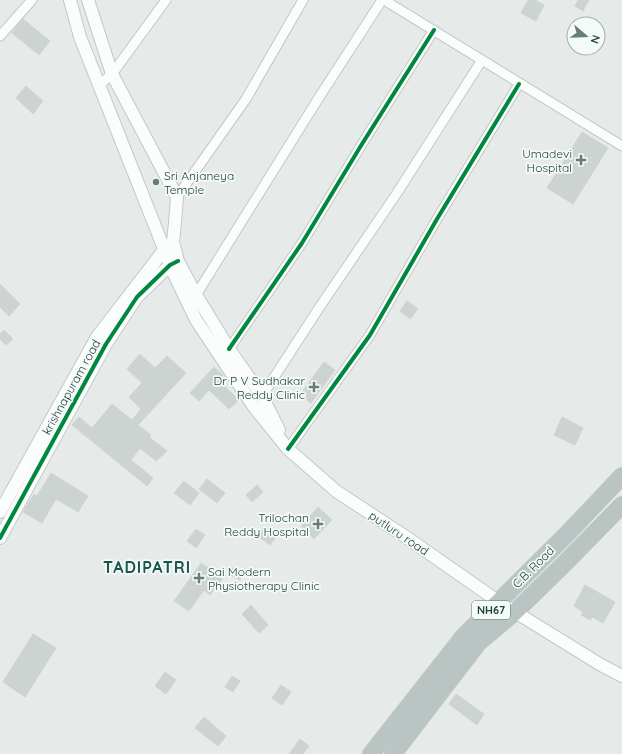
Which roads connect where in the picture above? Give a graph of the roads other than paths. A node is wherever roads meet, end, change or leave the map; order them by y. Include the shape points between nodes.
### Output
1 (32, 0) edge
2 (70, 0) edge
3 (88, 0) edge
4 (166, 0) edge
5 (303, 0) edge
6 (383, 0) edge
7 (434, 30) junction
8 (0, 36) edge
9 (482, 60) junction
10 (112, 74) junction
11 (519, 84) junction
12 (98, 86) junction
13 (622, 146) edge
14 (177, 196) junction
15 (168, 246) junction
16 (174, 263) junction
17 (196, 295) junction
18 (229, 349) junction
19 (262, 396) junction
20 (288, 449) junction
21 (622, 476) edge
22 (622, 505) edge
23 (0, 512) edge
24 (0, 538) edge
25 (499, 602) junction
26 (515, 612) junction
27 (622, 676) edge
28 (371, 754) edge
29 (393, 754) edge

1 - 8 street
2 - 12 main road
3 - 10 main road
4 - 10 street
5 - 14 street via 246,99
6 - 7 street
6 - 17 street
7 - 9 street
7 - 18 street via 302,243
9 - 11 street
9 - 19 street via 398,193
10 - 12 street
10 - 14 main road
11 - 13 street
11 - 20 street via 370,335
12 - 15 main road
14 - 15 main road via 176,223
15 - 16 main road
15 - 23 main road, krishnapuram road via 97,337
16 - 17 main road
16 - 20 main road via 196,320 254,407
16 - 24 main road, krishnapuram road via 137,297 106,344
17 - 18 main road
18 - 19 main road
19 - 20 main road
20 - 25 main road, putluru road via 336,491
21 - 25 highway, C.B. Road / NH67
22 - 26 highway, NH67
25 - 26 main road, putluru road
25 - 28 highway, C.B. Road / NH67 via 463,637
26 - 27 main road, putluru road
26 - 29 highway, NH67 via 479,642

